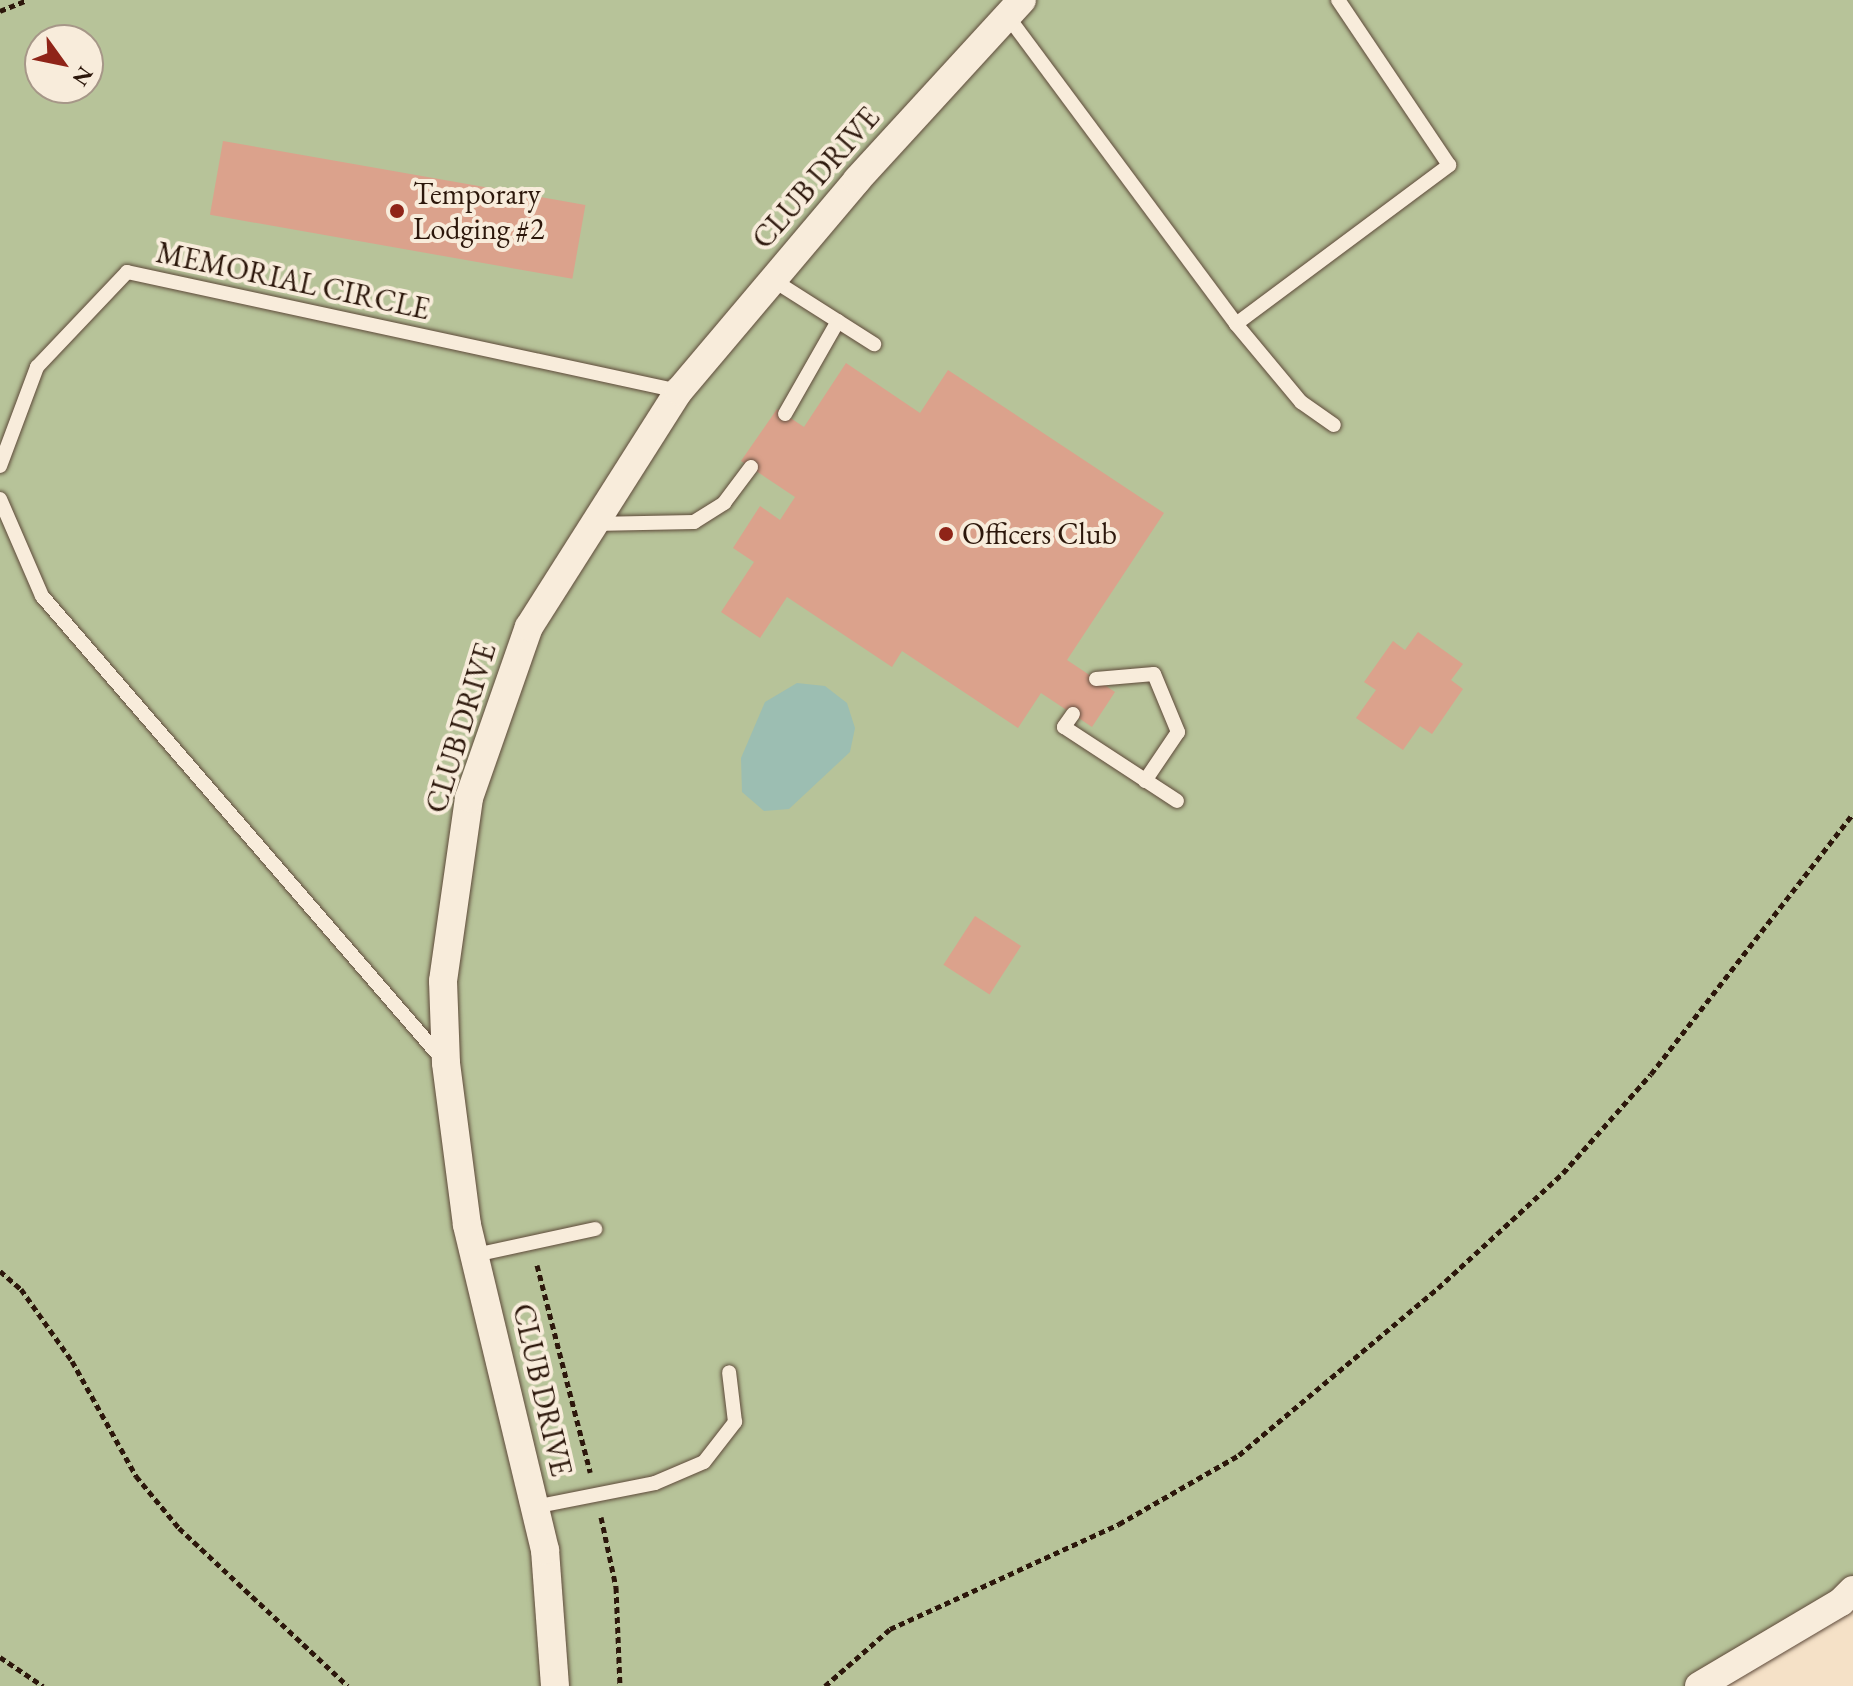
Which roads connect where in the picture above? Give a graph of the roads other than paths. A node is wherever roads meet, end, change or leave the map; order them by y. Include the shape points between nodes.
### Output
1 (1338, 0) edge
2 (1014, 7) edge
3 (773, 280) junction
4 (838, 321) junction
5 (1236, 324) junction
6 (874, 344) dead end
7 (679, 391) junction
8 (785, 414) dead end
9 (1334, 425) dead end
10 (0, 466) edge
11 (751, 467) dead end
12 (0, 499) edge
13 (593, 524) junction
14 (1096, 679) dead end
15 (1073, 714) dead end
16 (1145, 781) junction
17 (1177, 801) dead end
18 (446, 1063) junction
19 (595, 1229) dead end
20 (475, 1255) junction
21 (729, 1372) dead end
22 (534, 1507) junction
23 (1853, 1590) edge
24 (555, 1686) edge
25 (1699, 1686) edge

1 - 5 lane via 1449,165
2 - 3 street, CLUB DRIVE
2 - 5 lane
3 - 4 lane
3 - 7 street, CLUB DRIVE
4 - 6 lane
4 - 8 lane
5 - 9 lane via 1301,402
7 - 10 lane, MEMORIAL CIRCLE via 127,272 37,367
7 - 13 street, CLUB DRIVE
11 - 13 lane via 724,503 694,522
12 - 18 lane via 42,596
13 - 18 street, CLUB DRIVE via 529,627 469,798 443,981
14 - 16 lane via 1154,674 1178,732
15 - 16 lane via 1064,727
16 - 17 lane
18 - 20 street, CLUB DRIVE
19 - 20 lane
20 - 22 street, CLUB DRIVE
21 - 22 lane via 735,1422 704,1462 655,1483
22 - 24 street, CLUB DRIVE via 545,1550
23 - 25 street

